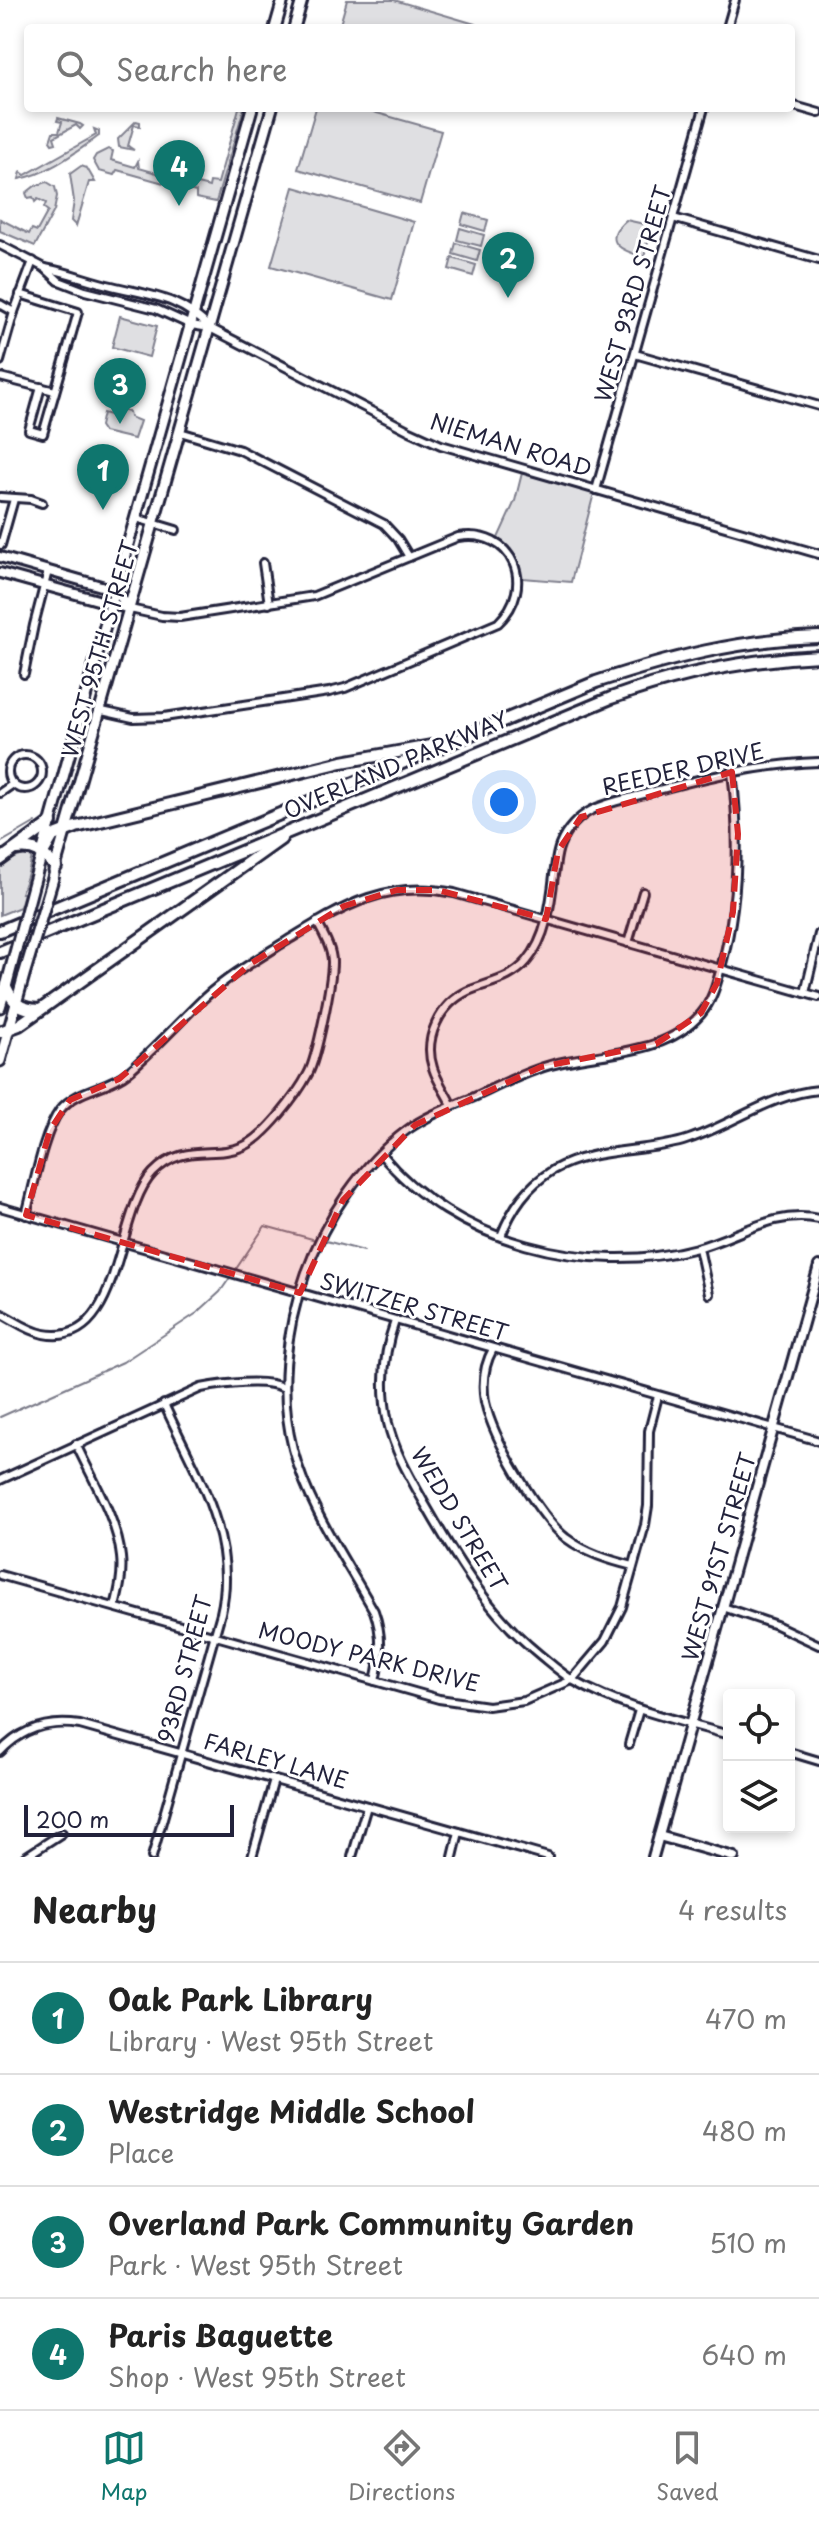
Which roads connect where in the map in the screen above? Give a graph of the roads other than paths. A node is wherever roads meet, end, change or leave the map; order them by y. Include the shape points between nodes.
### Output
1 (283, 0) edge
2 (302, 0) edge
3 (735, 0) edge
4 (276, 24) edge
5 (295, 24) edge
6 (728, 24) edge
7 (795, 106) edge
8 (251, 112) edge
9 (271, 112) edge
10 (703, 112) edge
11 (819, 113) edge
12 (673, 218) junction
13 (0, 245) edge
14 (819, 260) edge
15 (33, 261) junction
16 (45, 268) junction
17 (20, 294) junction
18 (0, 304) edge
19 (14, 312) junction
20 (195, 312) junction
21 (191, 325) junction
22 (210, 328) junction
23 (635, 354) junction
24 (0, 361) edge
25 (0, 377) edge
26 (41, 387) junction
27 (55, 391) junction
28 (819, 406) edge
29 (180, 432) junction
30 (596, 490) junction
31 (0, 497) edge
32 (14, 499) junction
33 (42, 503) dead end
34 (136, 518) junction
35 (153, 523) junction
36 (176, 530) dead end
37 (1, 545) edge
38 (819, 554) edge
39 (0, 557) edge
40 (409, 557) junction
41 (263, 563) dead end
42 (48, 571) junction
43 (0, 573) edge
44 (44, 585) junction
45 (115, 590) junction
46 (269, 604) junction
47 (111, 605) junction
48 (130, 609) junction
49 (819, 637) edge
50 (819, 656) edge
51 (24, 674) dead end
52 (102, 711) junction
53 (453, 742) junction
54 (819, 762) edge
55 (732, 772) junction
56 (13, 784) junction
57 (0, 793) edge
58 (51, 823) junction
59 (295, 828) junction
60 (67, 829) junction
61 (17, 849) junction
62 (43, 853) junction
63 (0, 860) edge
64 (55, 871) junction
65 (643, 892) dead end
66 (546, 919) junction
67 (317, 922) junction
68 (0, 931) edge
69 (819, 934) edge
70 (628, 943) junction
71 (0, 952) edge
72 (721, 969) junction
73 (6, 985) junction
74 (805, 993) junction
75 (819, 997) edge
76 (16, 1005) junction
77 (0, 1007) edge
78 (39, 1010) junction
79 (4, 1031) edge
80 (0, 1061) edge
81 (819, 1090) edge
82 (452, 1106) junction
83 (381, 1154) junction
84 (0, 1207) edge
85 (26, 1215) junction
86 (819, 1219) edge
87 (501, 1236) junction
88 (122, 1242) junction
89 (699, 1248) junction
90 (819, 1266) edge
91 (300, 1293) junction
92 (709, 1294) dead end
93 (0, 1313) edge
94 (395, 1321) junction
95 (493, 1349) junction
96 (284, 1388) junction
97 (658, 1396) junction
98 (164, 1404) junction
99 (774, 1428) junction
100 (817, 1438) edge
101 (76, 1444) junction
102 (0, 1480) edge
103 (633, 1566) junction
104 (0, 1575) edge
105 (115, 1607) junction
106 (723, 1607) junction
107 (215, 1635) junction
108 (819, 1645) edge
109 (572, 1680) junction
110 (375, 1681) junction
111 (639, 1710) junction
112 (691, 1724) junction
113 (723, 1733) edge
114 (629, 1744) dead end
115 (0, 1752) edge
116 (181, 1753) junction
117 (795, 1754) edge
118 (819, 1761) edge
119 (274, 1780) junction
120 (367, 1806) junction
121 (459, 1832) junction
122 (62, 1833) dead end
123 (659, 1836) junction
124 (25, 1857) edge
125 (152, 1857) edge
126 (252, 1857) edge
127 (352, 1857) edge
128 (453, 1857) edge
129 (548, 1857) edge
130 (653, 1857) edge
131 (734, 1857) edge

1 - 4 main road
2 - 5 main road
3 - 6 street
7 - 11 street
8 - 20 main road, WEST 95TH STREET
9 - 22 main road, WEST 95TH STREET
10 - 12 street, WEST 93RD STREET
12 - 14 street
12 - 23 street, WEST 93RD STREET
13 - 15 street, NIEMAN ROAD
15 - 16 street, NIEMAN ROAD
15 - 17 street
16 - 20 street, NIEMAN ROAD via 162,297
16 - 21 street, NIEMAN ROAD via 59,281 156,309
17 - 19 street
17 - 27 street via 78,312
18 - 19 street
19 - 24 street
20 - 21 main road, WEST 95TH STREET
20 - 22 street, NIEMAN ROAD
21 - 22 street, NIEMAN ROAD
21 - 34 main road, WEST 95TH STREET
22 - 29 main road, WEST 95TH STREET
22 - 30 street, NIEMAN ROAD via 441,445
23 - 28 street
23 - 30 street, WEST 93RD STREET
25 - 26 street
26 - 27 street
26 - 27 street via 29,430 43,434
29 - 35 main road, WEST 95TH STREET
29 - 40 street via 247,453 384,524
30 - 38 street, NIEMAN ROAD
31 - 32 street
32 - 33 street
32 - 37 street
34 - 35 street
34 - 45 main road, WEST 95TH STREET
35 - 36 street
35 - 48 main road, WEST 95TH STREET
39 - 42 street
40 - 46 street via 314,596
40 - 52 street via 458,537 493,541 509,555 517,574 513,605 498,623 345,688 164,717
41 - 46 street
42 - 44 street
42 - 45 street
43 - 44 street
44 - 47 street
44 - 51 street
45 - 47 main road, WEST 95TH STREET
45 - 48 street
46 - 48 street via 180,617
47 - 48 street
47 - 58 main road, WEST 95TH STREET
48 - 52 main road, WEST 95TH STREET
49 - 53 highway, OVERLAND PARKWAY via 740,644 668,660 596,682
50 - 59 highway, OVERLAND PARKWAY via 721,667 641,687
52 - 60 main road, WEST 95TH STREET
53 - 60 highway via 342,762
53 - 68 highway, OVERLAND PARKWAY
54 - 55 street, REEDER DRIVE
55 - 66 street, REEDER DRIVE via 581,817 558,851
55 - 72 street via 738,864
56 - 56 street via 23,789 35,786 41,776 37,759 22,755 12,760 8,769
56 - 57 street
58 - 61 highway
58 - 62 main road, WEST 95TH STREET
59 - 71 highway, OVERLAND PARKWAY
59 - 78 highway
60 - 62 highway via 53,836
60 - 64 main road, WEST 95TH STREET
61 - 62 highway
61 - 63 highway
62 - 64 highway
62 - 73 main road, WEST 95TH STREET, bridge
64 - 76 main road, WEST 95TH STREET, bridge
65 - 70 street
66 - 67 street via 454,893 416,889 365,898
66 - 70 street
66 - 82 street, REEDER DRIVE via 536,949 523,966 459,996 435,1025 431,1059
67 - 85 street via 217,987 119,1079 70,1100 50,1130
67 - 88 street via 332,961 308,1074 255,1140 226,1151 186,1154 154,1172 137,1195
69 - 74 street
70 - 72 street
72 - 74 street
72 - 82 street via 707,1005 669,1039 541,1067
73 - 76 highway
73 - 77 main road, WEST 95TH STREET
74 - 75 street
76 - 78 highway
76 - 79 main road, WEST 95TH STREET
78 - 79 highway
79 - 80 main road, WEST 95TH STREET
81 - 87 street via 779,1098 682,1141 570,1162 532,1186
82 - 83 street via 415,1125
83 - 87 street via 441,1206
83 - 91 street via 322,1235
84 - 85 street, SWITZER STREET
85 - 88 street, SWITZER STREET
86 - 89 street via 778,1219
87 - 89 street via 592,1257 657,1256
88 - 91 street, SWITZER STREET
88 - 93 street via 101,1307 86,1325 64,1334 42,1334
89 - 92 street
90 - 99 street, WEST 91ST STREET
91 - 94 street, SWITZER STREET
91 - 96 street
94 - 95 street, SWITZER STREET
94 - 109 street, WEDD STREET via 384,1394 402,1463 483,1598 525,1643
95 - 97 street, SWITZER STREET
95 - 103 street via 484,1383 488,1414 542,1514 577,1545
96 - 98 street via 276,1383 217,1385
96 - 110 street via 303,1478 380,1628
97 - 99 street, SWITZER STREET
97 - 103 street, MOODY PARK DRIVE via 649,1431 648,1506
98 - 101 street
98 - 107 street, 93RD STREET via 212,1508 225,1551 225,1593
99 - 100 street, SWITZER STREET
99 - 106 street, WEST 91ST STREET
101 - 102 street
101 - 105 street via 119,1545
103 - 109 street, MOODY PARK DRIVE via 616,1622
104 - 105 street, MOODY PARK DRIVE
105 - 107 street, MOODY PARK DRIVE
106 - 108 street
106 - 112 street, WEST 91ST STREET
107 - 110 street, MOODY PARK DRIVE
107 - 116 street, 93RD STREET
109 - 110 street, MOODY PARK DRIVE via 524,1701 488,1706 455,1703
109 - 111 street, WEDD STREET
111 - 112 street, WEDD STREET
111 - 114 street
112 - 113 street, WEDD STREET
112 - 123 street, WEST 91ST STREET
115 - 116 street, FARLEY LANE via 26,1731 61,1723
116 - 119 street, FARLEY LANE
116 - 125 street, 93RD STREET
117 - 118 street
119 - 120 street, FARLEY LANE
119 - 126 street
120 - 121 street, FARLEY LANE
120 - 127 street
121 - 128 street
121 - 129 street, FARLEY LANE
122 - 124 street
123 - 130 street, WEST 91ST STREET
123 - 131 street

